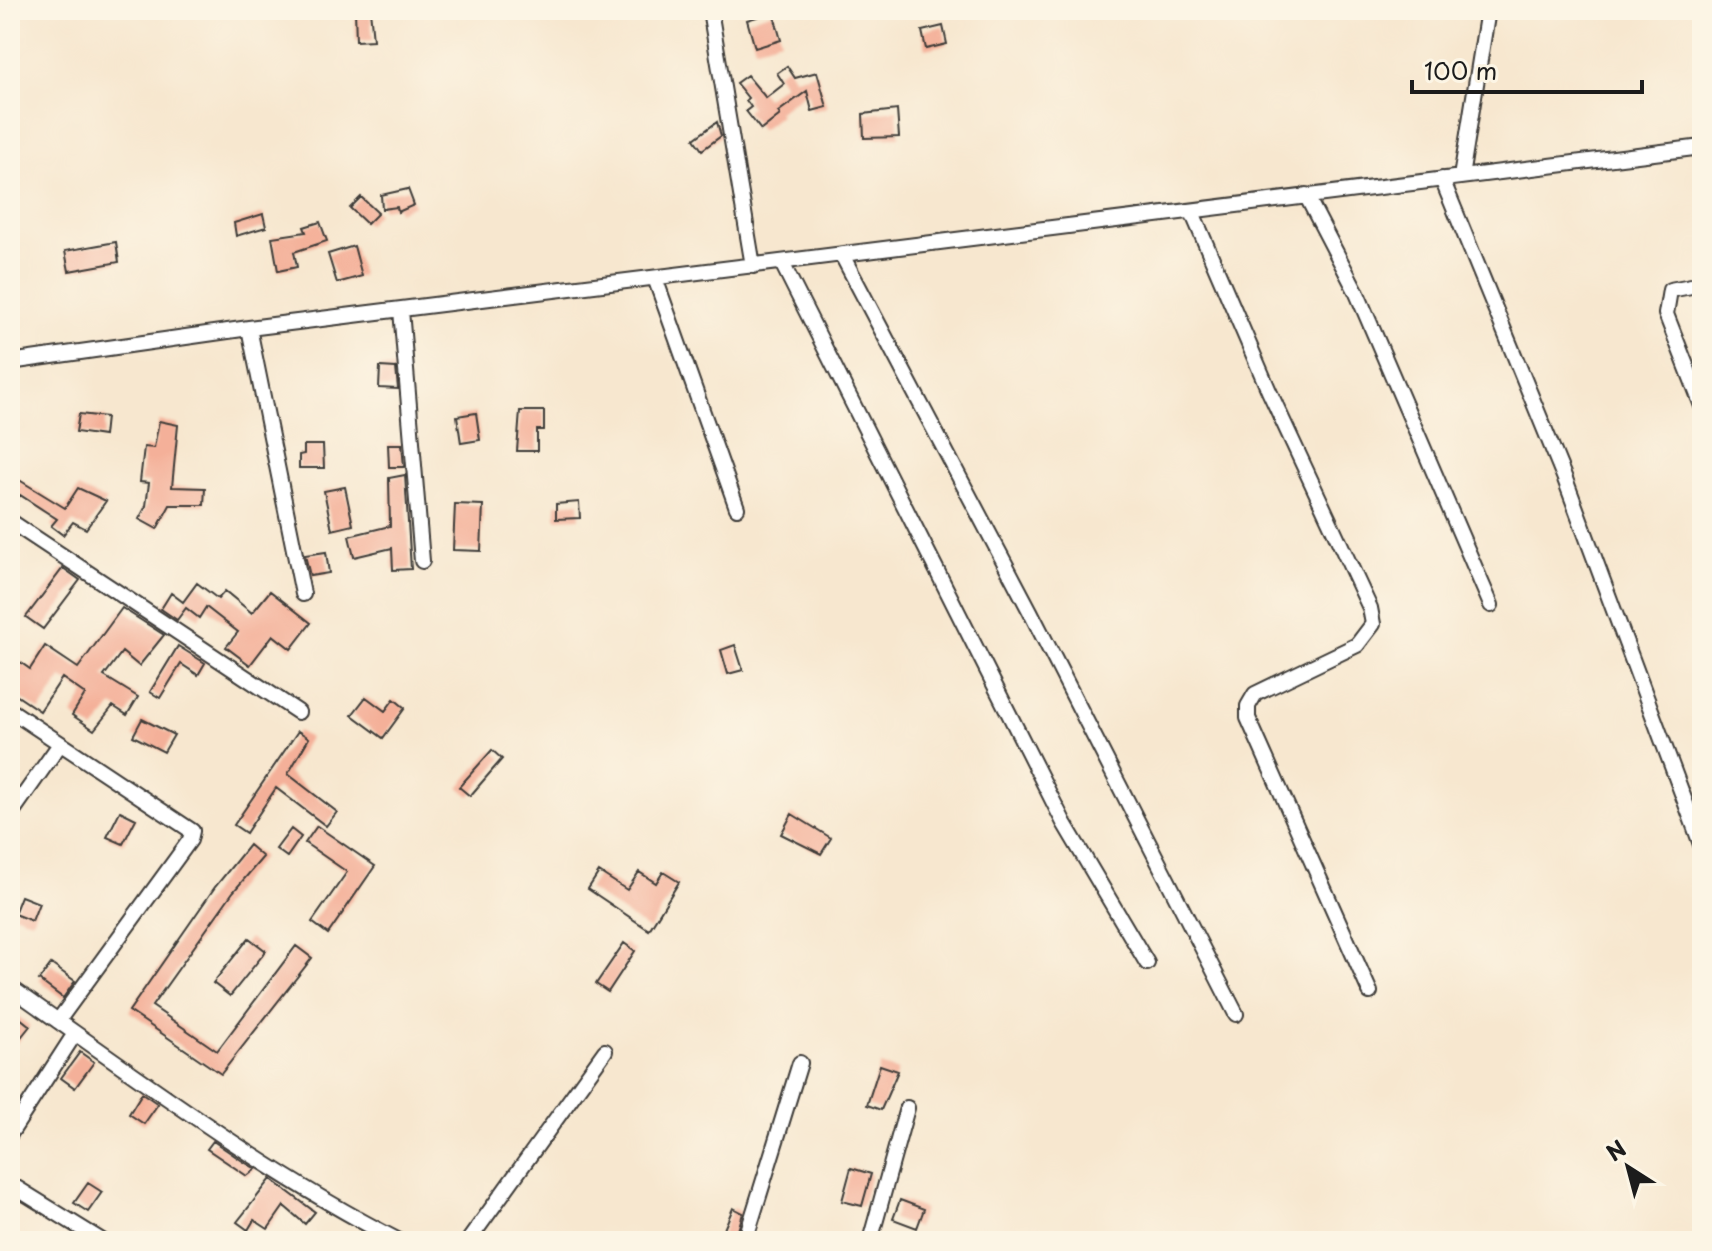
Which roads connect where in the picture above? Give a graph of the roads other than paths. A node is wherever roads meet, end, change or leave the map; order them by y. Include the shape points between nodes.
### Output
1 (710, 10) edge
2 (1488, 10) edge
3 (1702, 147) edge
4 (1461, 177) junction
5 (1442, 179) junction
6 (1306, 195) junction
7 (1192, 212) junction
8 (842, 255) junction
9 (782, 263) junction
10 (753, 266) junction
11 (655, 278) junction
12 (1702, 284) edge
13 (401, 310) junction
14 (249, 328) junction
15 (10, 362) edge
16 (1702, 406) edge
17 (737, 508) dead end
18 (10, 521) edge
19 (422, 561) dead end
20 (303, 594) dead end
21 (1491, 605) dead end
22 (10, 710) edge
23 (298, 712) dead end
24 (60, 744) junction
25 (10, 815) edge
26 (1702, 847) edge
27 (1147, 963) dead end
28 (10, 987) edge
29 (1370, 992) dead end
30 (1236, 1014) dead end
31 (58, 1021) junction
32 (74, 1035) junction
33 (605, 1051) dead end
34 (800, 1063) dead end
35 (907, 1108) dead end
36 (10, 1134) edge
37 (10, 1184) edge
38 (102, 1241) edge
39 (399, 1241) edge
40 (470, 1241) edge
41 (745, 1241) edge
42 (870, 1241) edge

1 - 10 street
2 - 4 street
3 - 4 street
4 - 5 street
5 - 6 street
5 - 26 street via 1565,479
6 - 7 street
6 - 21 street via 1356,291
7 - 8 street
7 - 29 street via 1370,608 1373,624 1357,645 1255,694 1248,718
8 - 9 street
8 - 30 street
9 - 10 street
9 - 27 street via 1064,823
10 - 11 street
11 - 13 street
11 - 17 street
12 - 16 street via 1670,290 1666,314
13 - 14 street
13 - 19 street
14 - 15 street
14 - 20 street
18 - 23 street
22 - 24 street
24 - 25 street
24 - 31 street via 192,831
28 - 31 street
31 - 32 street
32 - 36 street
32 - 39 street via 348,1215
33 - 40 street
34 - 41 street
35 - 42 street
37 - 38 street

